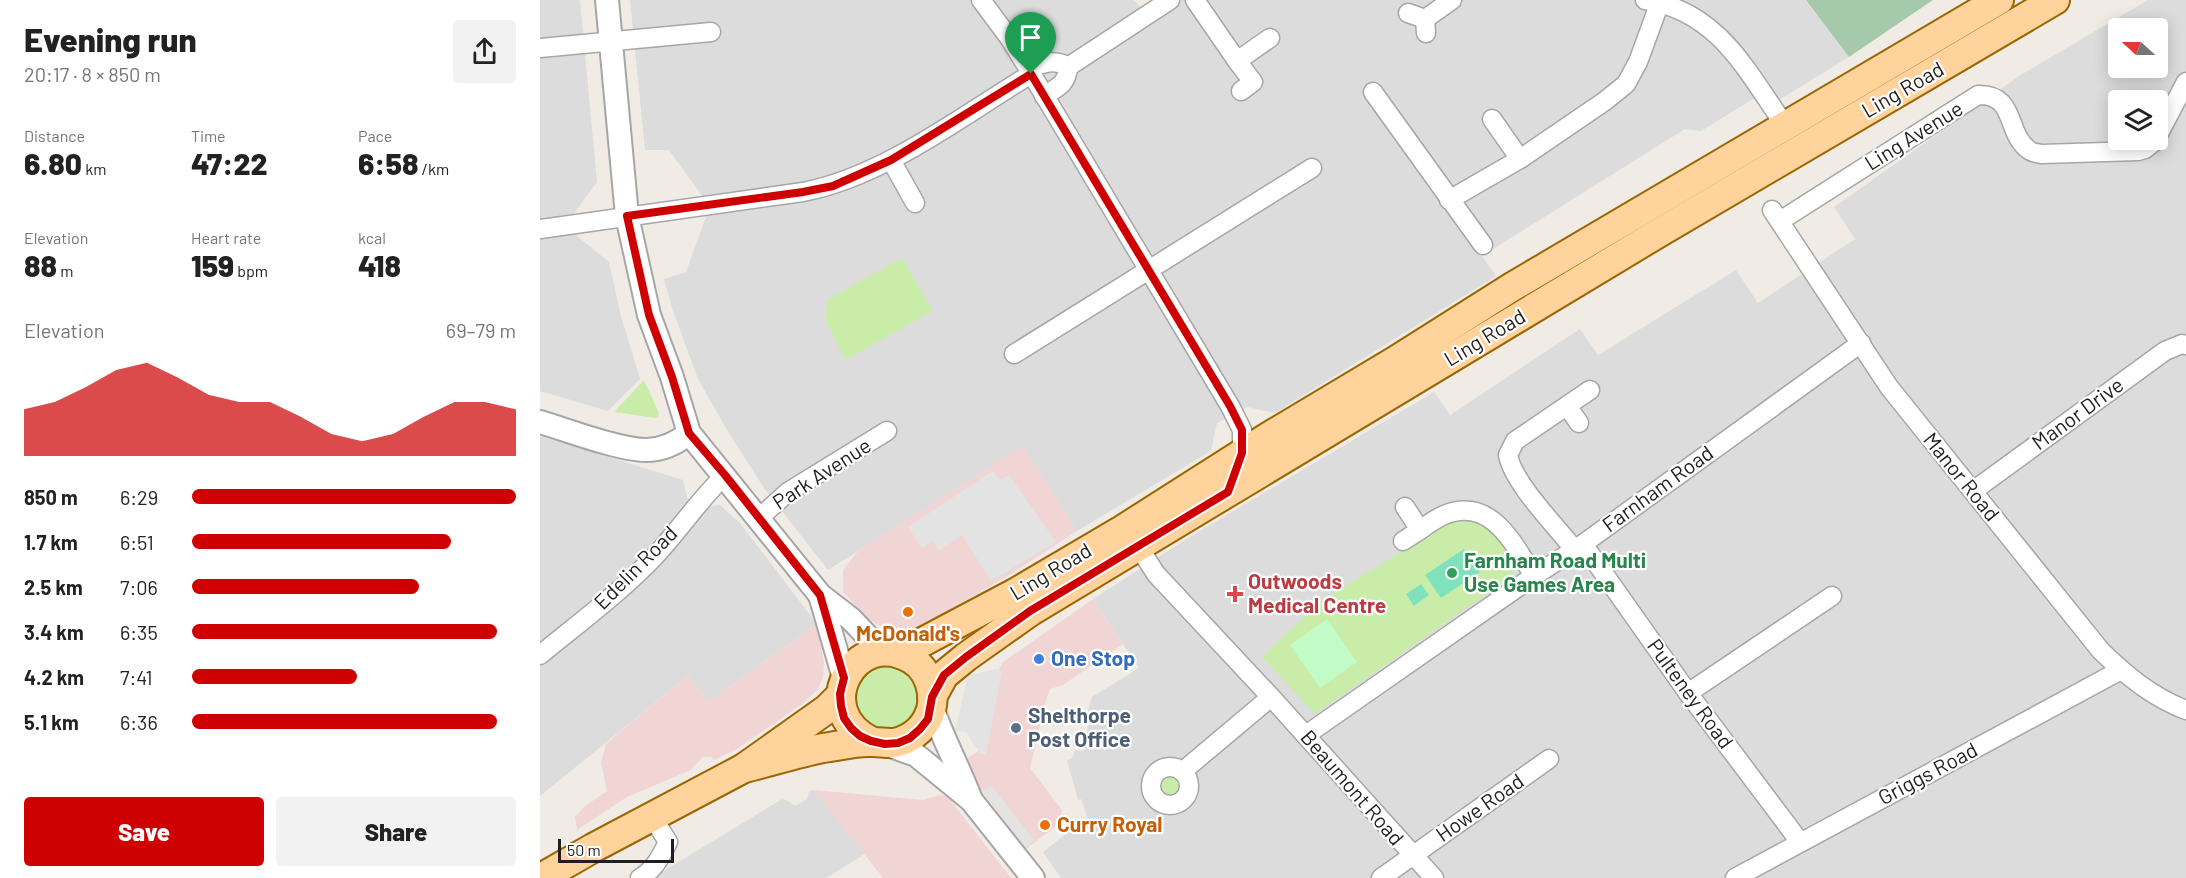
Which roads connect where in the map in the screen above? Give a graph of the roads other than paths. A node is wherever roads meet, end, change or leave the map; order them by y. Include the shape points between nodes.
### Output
1 (607, 0) edge
2 (981, 0) edge
3 (1170, 0) edge
4 (1195, 0) edge
5 (1452, 0) edge
6 (1999, 0) edge
7 (2055, 0) edge
8 (1652, 1) edge
9 (1408, 13) dead end
10 (711, 32) dead end
11 (1270, 38) dead end
12 (611, 43) junction
13 (540, 48) edge
14 (1237, 61) junction
15 (1068, 67) junction
16 (1030, 71) junction
17 (2186, 82) edge
18 (1241, 91) dead end
19 (1372, 92) dead end
20 (1044, 96) junction
21 (2168, 116) edge
22 (1492, 119) dead end
23 (1786, 127) junction
24 (2140, 150) edge
25 (1520, 159) junction
26 (891, 160) junction
27 (1312, 168) dead end
28 (1449, 200) junction
29 (915, 203) dead end
30 (1776, 215) joint
31 (627, 216) junction
32 (540, 229) edge
33 (1483, 245) dead end
34 (1149, 271) junction
35 (1861, 343) junction
36 (2186, 345) edge
37 (1014, 354) dead end
38 (1590, 390) dead end
39 (1567, 406) junction
40 (540, 422) edge
41 (1579, 423) dead end
42 (887, 431) dead end
43 (689, 433) junction
44 (1242, 453) junction
45 (725, 475) junction
46 (1973, 491) junction
47 (1228, 492) junction
48 (1405, 507) dead end
49 (759, 518) junction
50 (1420, 530) junction
51 (1403, 541) dead end
52 (1138, 546) junction
53 (1578, 547) junction
54 (1533, 576) junction
55 (820, 595) junction
56 (1832, 596) dead end
57 (894, 653) junction
58 (540, 655) edge
59 (2121, 670) junction
60 (842, 687) junction
61 (1688, 693) junction
62 (1271, 697) junction
63 (932, 702) junction
64 (2186, 710) edge
65 (1306, 735) junction
66 (878, 743) junction
67 (1549, 759) dead end
68 (744, 768) junction
69 (1183, 771) dead end
70 (971, 800) junction
71 (652, 816) junction
72 (1800, 842) junction
73 (1412, 855) junction
74 (541, 878) edge
75 (640, 878) edge
76 (1033, 878) edge
77 (1381, 878) edge
78 (1434, 878) edge
79 (1735, 878) edge

1 - 12 street
2 - 16 street
3 - 15 street
4 - 14 street
5 - 9 street via 1426,26
6 - 23 main road, Ling Road
7 - 47 main road, Ling Road
8 - 23 street via 1702,21 1728,43
8 - 25 street via 1638,62 1626,84
10 - 12 street
11 - 14 street
12 - 13 street
12 - 31 street
14 - 18 street via 1253,82
15 - 16 street via 1060,61
15 - 20 street via 1060,86
16 - 20 street
16 - 26 street
17 - 21 street, Ling Avenue
19 - 28 street
20 - 34 street
22 - 25 street
23 - 44 main road, Ling Road via 1512,287
24 - 30 street, Ling Avenue via 2027,156 2000,100 1978,95
25 - 28 street
26 - 29 street
26 - 31 street via 815,190
27 - 34 street
28 - 33 street
30 - 35 street, Manor Road
31 - 32 street
31 - 43 street via 649,315
34 - 37 street
34 - 44 street via 1230,406 1242,430
35 - 46 street, Manor Road via 1889,387
35 - 53 street, Farnham Road
36 - 46 street, Manor Drive via 2165,351
38 - 39 street
39 - 41 street
39 - 53 street, Pulteney Road via 1515,441 1508,455 1511,468 1528,493
40 - 43 street via 644,450 665,447
42 - 49 street, Park Avenue via 788,492
43 - 45 street
44 - 47 main road
44 - 57 main road, Ling Road via 1015,593
45 - 49 street
45 - 58 street, Edelin Road via 630,581
46 - 59 street, Manor Road via 2101,651
47 - 52 main road, Ling Road
48 - 50 street
49 - 55 street
50 - 51 street
50 - 54 street via 1454,512 1485,515 1500,527
52 - 62 street, Beaumont Road via 1156,574
52 - 63 main road, Ling Road via 1030,611 966,657 944,675
53 - 54 street, Farnham Road
53 - 61 street, Pulteney Road
54 - 65 street, Farnham Road
55 - 57 street via 869,638
55 - 60 street
56 - 61 street
57 - 60 main road via 862,658 852,667
57 - 63 main road via 913,660 923,670 930,683
59 - 64 street, Manor Road via 2163,701
59 - 72 street, Griggs Road
60 - 66 main road via 841,706 851,728
60 - 68 main road via 827,710
61 - 72 street, Pulteney Road
62 - 65 street, Beaumont Road
62 - 69 street
63 - 66 main road via 928,719 910,738 898,743
63 - 70 street via 942,736
65 - 73 street, Beaumont Road
66 - 68 main road via 822,749
66 - 70 street via 916,755
67 - 73 street, Howe Road
68 - 71 main road
70 - 76 street
71 - 74 main road
71 - 75 street via 668,842 660,860
72 - 79 street, Griggs Road
73 - 77 street, Howe Road
73 - 78 street, Beaumont Road

